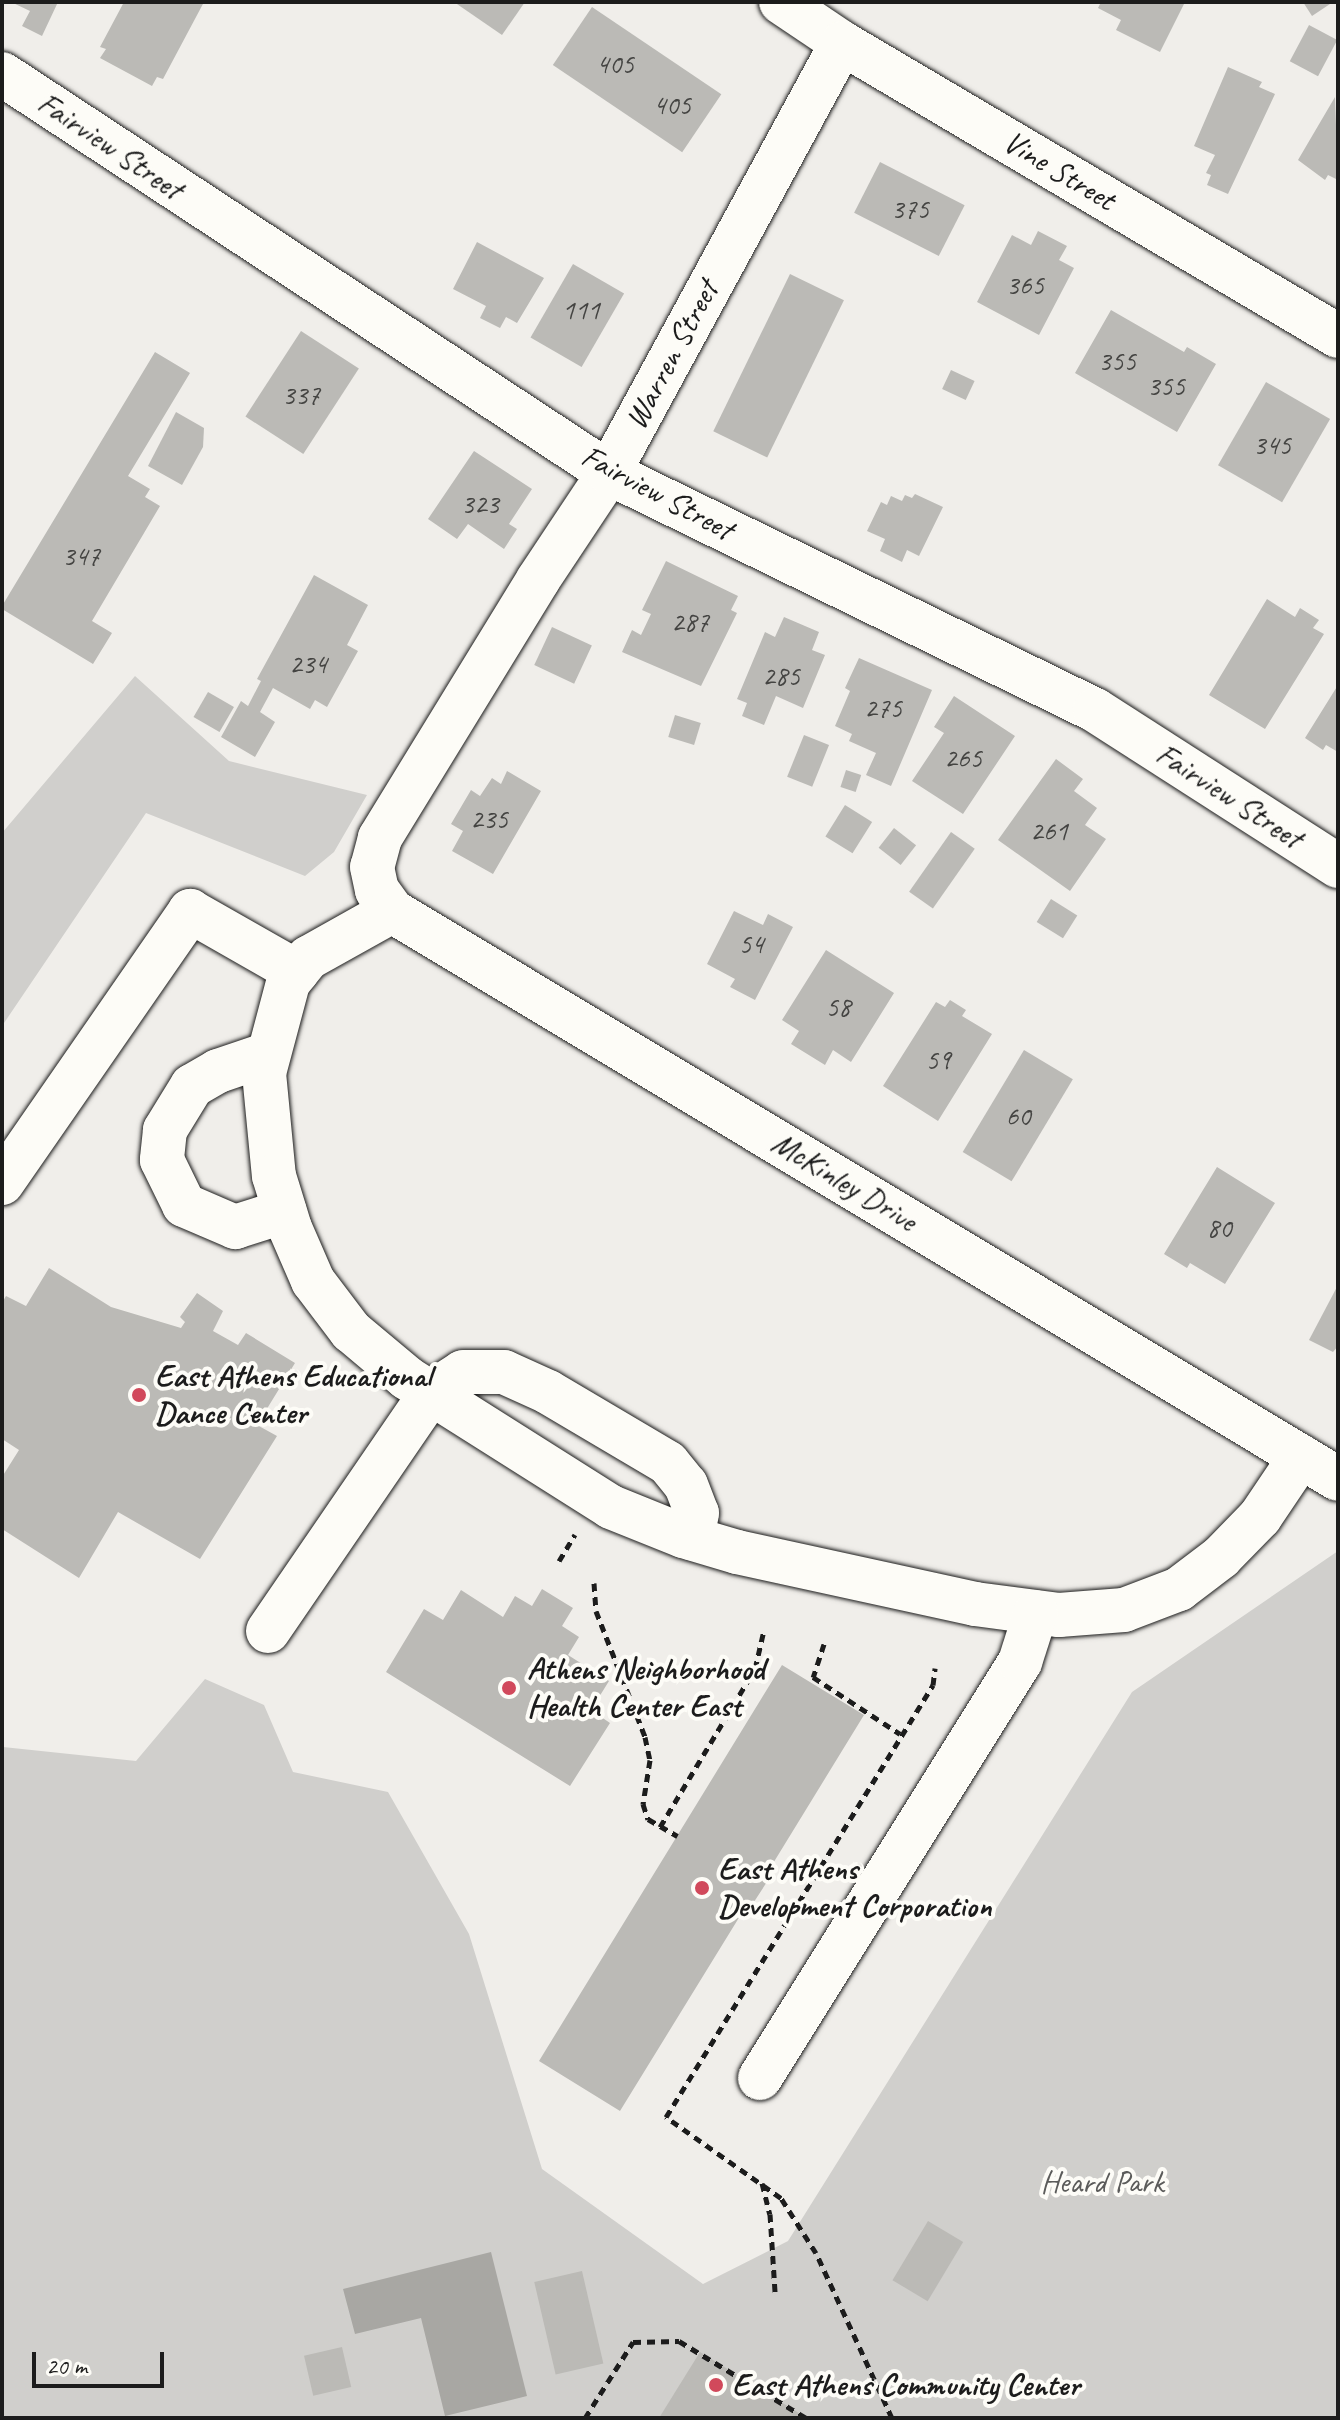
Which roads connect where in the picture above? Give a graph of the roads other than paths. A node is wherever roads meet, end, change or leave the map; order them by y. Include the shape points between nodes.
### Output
1 (781, 2) edge
2 (842, 43) junction
3 (2, 74) edge
4 (1338, 336) edge
5 (609, 473) junction
6 (1338, 866) edge
7 (392, 911) junction
8 (297, 972) junction
9 (268, 1054) junction
10 (2, 1183) edge
11 (285, 1211) junction
12 (431, 1393) junction
13 (1301, 1456) junction
14 (1338, 1479) edge
15 (692, 1539) junction
16 (1036, 1612) junction
17 (268, 1631) dead end
18 (760, 2078) dead end

1 - 2 street, Vine Street
2 - 4 street, Vine Street
2 - 5 street, Warren Street
3 - 5 street, Fairview Street
5 - 6 street, Fairview Street via 1095,710
5 - 7 street, Warren Street via 380,838 372,867 377,890
7 - 8 street via 308,958
7 - 13 street, McKinley Drive
8 - 9 street via 288,983
8 - 10 street via 190,911
9 - 11 street via 266,1122
9 - 11 street via 192,1086 165,1130 162,1160 184,1205 235,1227
11 - 12 street via 313,1281 351,1331
12 - 15 street via 611,1507
12 - 15 street via 463,1372 504,1372 548,1392 668,1463 686,1485 697,1513
12 - 17 street
13 - 14 street, McKinley Drive
13 - 16 street via 1260,1517 1179,1589 1124,1610
15 - 16 street via 975,1604
16 - 18 street via 1020,1662

